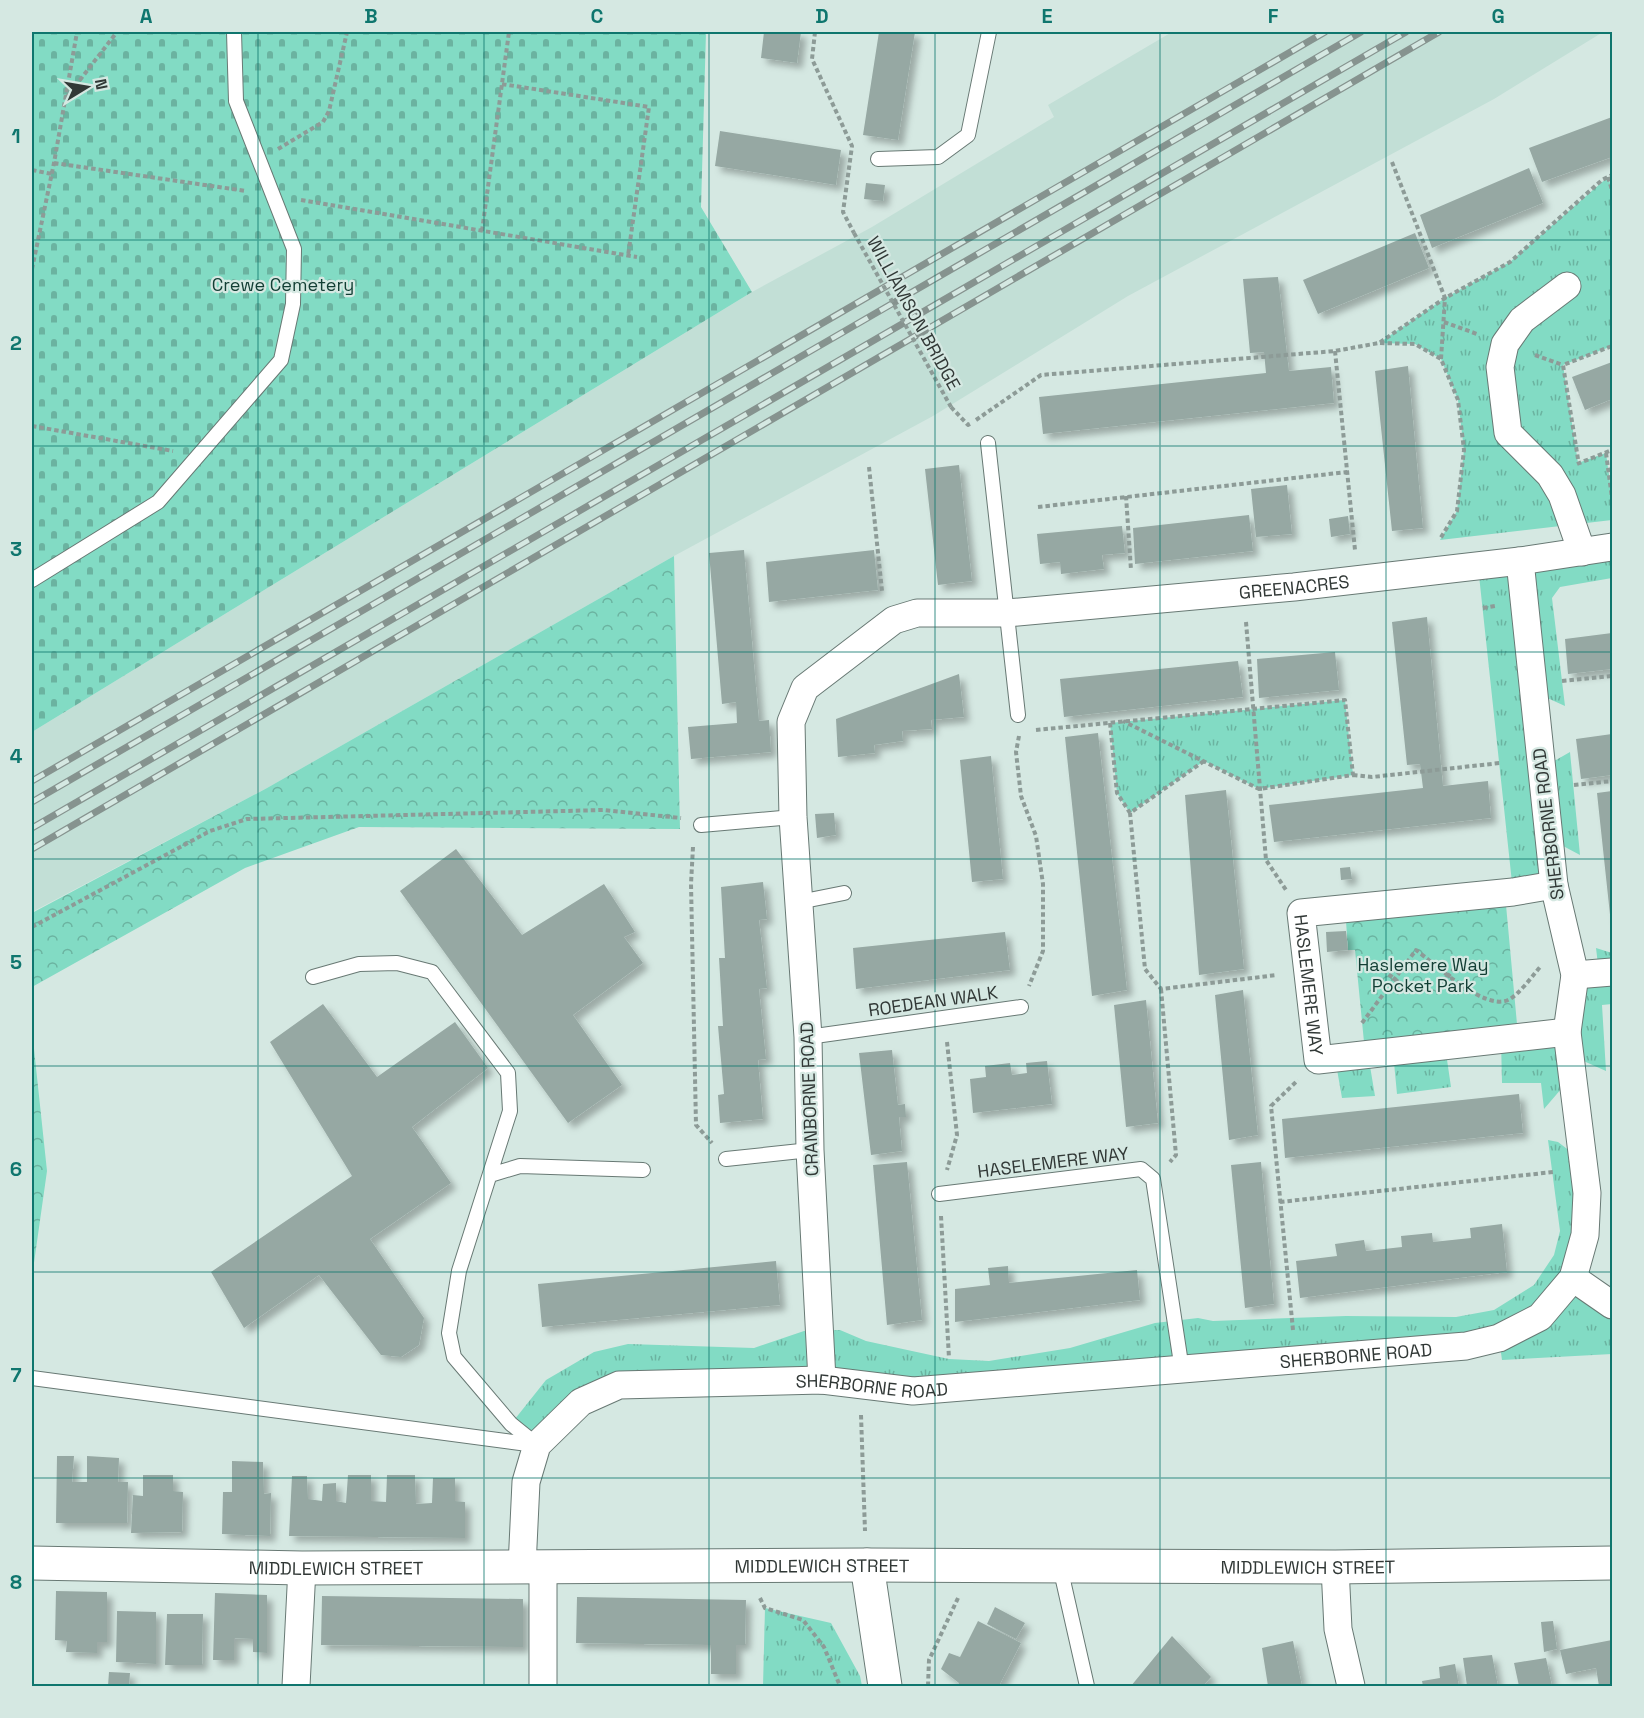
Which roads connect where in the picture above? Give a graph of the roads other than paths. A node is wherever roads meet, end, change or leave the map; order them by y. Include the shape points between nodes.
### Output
1 (234, 32) edge
2 (989, 32) edge
3 (878, 159) dead end
4 (1567, 286) dead end
5 (988, 443) dead end
6 (1612, 547) edge
7 (1582, 552) junction
8 (1520, 561) junction
9 (32, 580) edge
10 (1006, 613) junction
11 (1018, 715) road end
12 (793, 817) junction
13 (698, 824) road end
14 (1554, 885) junction
15 (844, 893) dead end
16 (799, 902) junction
17 (1612, 972) edge
18 (1575, 975) junction
19 (313, 977) dead end
20 (1021, 1007) road end
21 (1567, 1032) junction
22 (808, 1037) junction
23 (810, 1150) junction
24 (726, 1159) road end
25 (643, 1170) dead end
26 (490, 1175) junction
27 (939, 1194) dead end
28 (1573, 1278) junction
29 (1612, 1305) edge
30 (1182, 1370) junction
31 (32, 1378) edge
32 (822, 1380) junction
33 (537, 1445) junction
34 (32, 1563) edge
35 (1612, 1563) edge
36 (867, 1565) junction
37 (1335, 1566) junction
38 (532, 1567) junction
39 (1060, 1567) junction
40 (302, 1568) junction
41 (296, 1686) edge
42 (543, 1686) edge
43 (885, 1686) edge
44 (1087, 1686) edge
45 (1351, 1686) edge

1 - 9 lane via 236,101 294,249 293,304 281,360 158,502
2 - 3 lane via 968,135 938,157
4 - 7 street via 1522,320 1505,344 1500,367 1508,433 1568,492
5 - 10 lane
6 - 7 street, GREENACRES
7 - 8 street, GREENACRES
8 - 10 street, GREENACRES
8 - 14 street, SHERBORNE ROAD
10 - 11 lane
10 - 12 street, GREENACRES via 917,613 894,620 806,688 790,722
12 - 13 lane
12 - 16 street, CRANBORNE ROAD
14 - 18 street, SHERBORNE ROAD
14 - 21 street, HASLEMERE WAY via 1300,913 1307,971 1326,1059
15 - 16 lane
16 - 22 street, CRANBORNE ROAD
17 - 18 street
18 - 21 street, SHERBORNE ROAD
19 - 26 lane via 358,964 397,963 432,972 508,1073 510,1111
20 - 22 lane, ROEDEAN WALK
21 - 28 street, SHERBORNE ROAD via 1587,1194 1585,1235
22 - 23 street, CRANBORNE ROAD
23 - 24 lane
23 - 32 street, CRANBORNE ROAD
25 - 26 lane via 519,1166
26 - 33 lane via 459,1271 449,1333 454,1357 511,1424
27 - 30 lane, HASELEMERE WAY via 1141,1169 1153,1179
28 - 29 street
28 - 30 street, SHERBORNE ROAD via 1540,1317 1499,1338 1466,1346
30 - 32 street, SHERBORNE ROAD via 913,1391
31 - 33 lane
32 - 33 street, SHERBORNE ROAD via 619,1385 581,1402
33 - 38 street, SHERBORNE ROAD via 526,1482
34 - 40 main road, MIDDLEWICH STREET
35 - 37 main road, MIDDLEWICH STREET
36 - 38 main road, MIDDLEWICH STREET
36 - 39 main road, MIDDLEWICH STREET
36 - 43 main road
37 - 39 main road, MIDDLEWICH STREET
37 - 45 street via 1338,1629
38 - 40 main road, MIDDLEWICH STREET
38 - 42 street, SHERBORNE ROAD
39 - 44 lane
40 - 41 street

